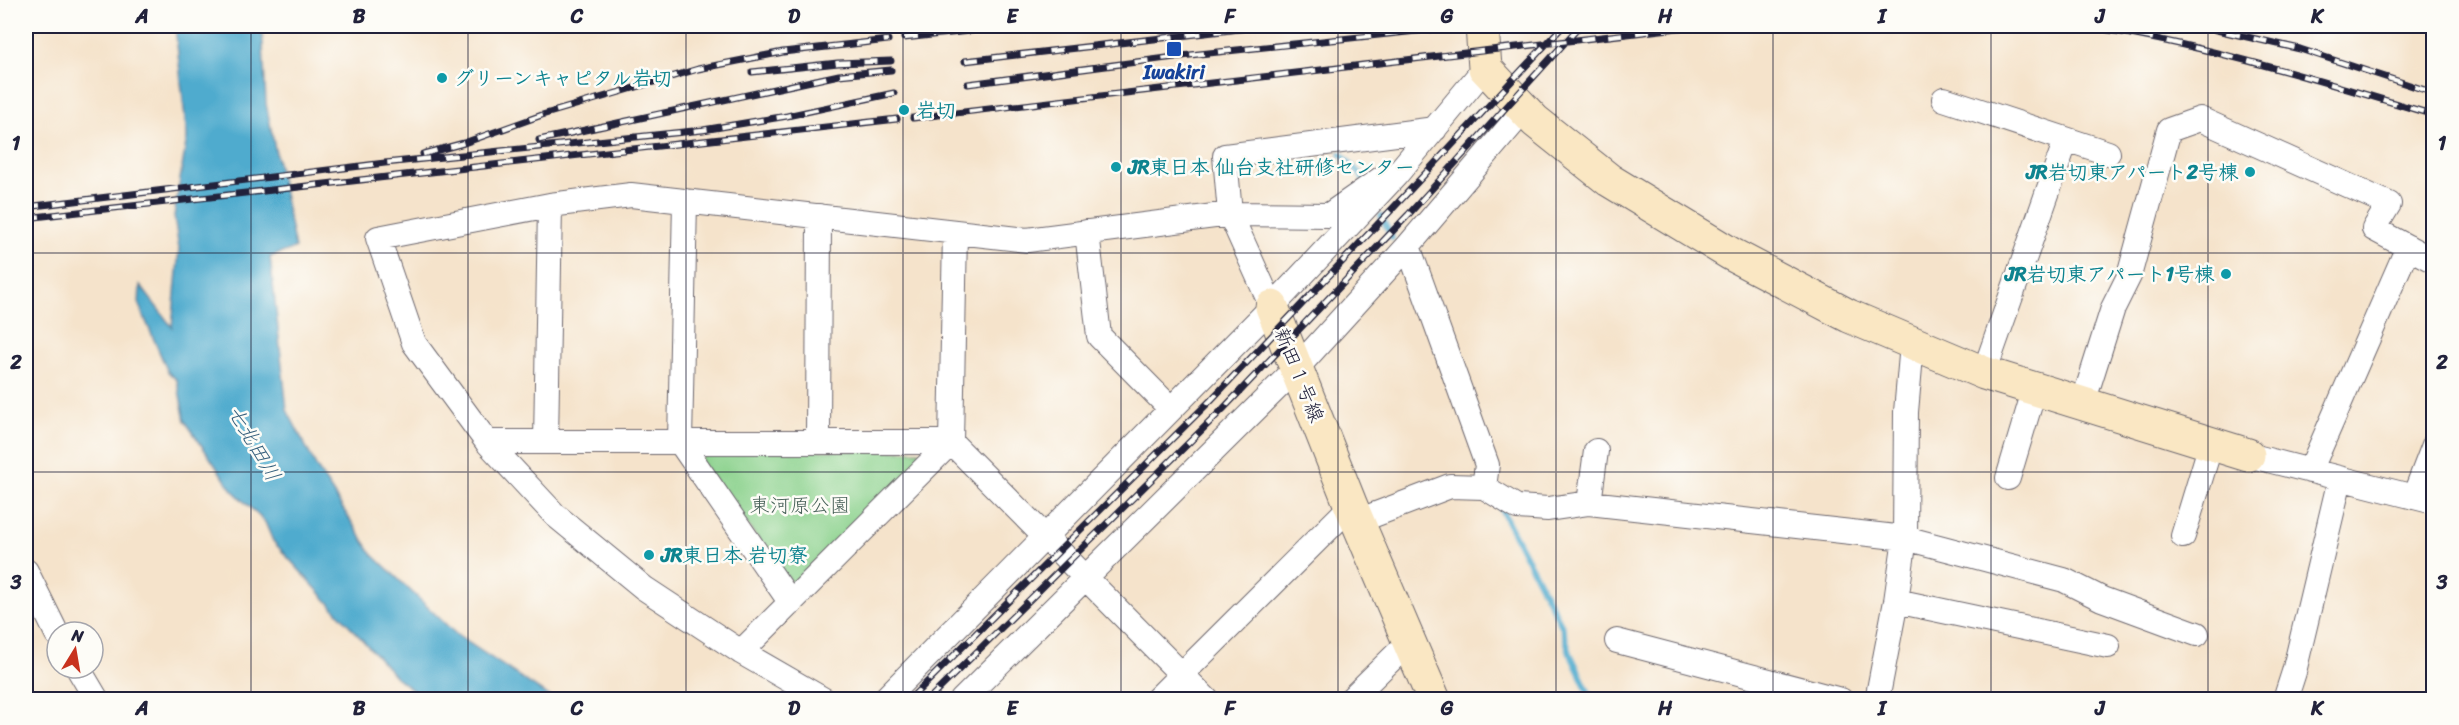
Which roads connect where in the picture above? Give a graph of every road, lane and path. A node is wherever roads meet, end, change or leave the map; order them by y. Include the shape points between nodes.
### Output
1 (1482, 26) edge
2 (1485, 68) junction
3 (1944, 99) dead end
4 (1524, 110) junction
5 (1435, 129) junction
6 (2066, 140) junction
7 (2108, 153) dead end
8 (1396, 175) junction
9 (685, 201) junction
10 (550, 205) junction
11 (1230, 214) junction
12 (819, 216) junction
13 (955, 232) junction
14 (1087, 232) junction
15 (1408, 246) junction
16 (2408, 247) junction
17 (2433, 261) edge
18 (1272, 307) junction
19 (1912, 344) junction
20 (1296, 369) junction
21 (1984, 373) junction
22 (2035, 388) junction
23 (2083, 403) junction
24 (1171, 409) junction
25 (487, 442) junction
26 (546, 442) junction
27 (680, 442) junction
28 (818, 442) junction
29 (951, 442) junction
30 (2211, 444) junction
31 (2433, 445) edge
32 (1596, 451) dead end
33 (2248, 455) joint
34 (2310, 471) junction
35 (2008, 478) dead end
36 (2340, 479) junction
37 (1484, 487) junction
38 (2424, 500) edge
39 (1589, 503) junction
40 (1354, 513) junction
41 (1043, 536) junction
42 (2183, 536) dead end
43 (1905, 538) junction
44 (26, 571) edge
45 (1086, 577) junction
46 (1896, 600) junction
47 (790, 603) junction
48 (50, 620) edge
49 (2197, 634) dead end
50 (1410, 641) junction
51 (1617, 641) dead end
52 (2108, 646) dead end
53 (741, 652) junction
54 (1182, 674) junction
55 (85, 680) edge
56 (97, 699) edge
57 (824, 699) edge
58 (884, 699) edge
59 (962, 699) edge
60 (1156, 699) edge
61 (1207, 699) edge
62 (1350, 699) edge
63 (1434, 699) edge
64 (1841, 699) edge
65 (1878, 699) edge
66 (2285, 699) edge

1 - 2 street
2 - 4 street
2 - 5 street
3 - 6 street
4 - 15 street
4 - 19 street via 1609,180 1731,254
5 - 8 street
5 - 11 street via 1226,156
6 - 7 street
6 - 21 street
8 - 11 street via 1382,178 1329,215
8 - 18 street
9 - 10 street via 630,195
9 - 12 street
9 - 27 street
10 - 25 street via 378,238 414,343
10 - 26 street
11 - 14 street
11 - 18 street, 新田１号線
12 - 13 street
12 - 28 street
13 - 14 street via 1027,240
13 - 29 street
14 - 24 street via 1099,336
15 - 20 street
15 - 37 street via 1487,465
16 - 17 street
16 - 23 street via 2374,229 2389,204 2200,119 2169,130 2129,276 2113,308
16 - 34 street
18 - 20 street, 新田１号線
18 - 24 street
19 - 21 street
19 - 43 street via 1906,412
20 - 40 street, 新田１号線
20 - 45 street
21 - 22 street
22 - 23 street
22 - 35 street
23 - 30 street
24 - 41 street
25 - 26 street
25 - 53 street via 555,515 644,588
26 - 27 street
27 - 28 street
27 - 47 street
28 - 29 street
29 - 41 street
29 - 47 street
30 - 33 street
30 - 42 street
31 - 38 street
32 - 39 street
33 - 34 street
34 - 36 street
36 - 38 street
36 - 66 street
37 - 39 street via 1517,507 1548,509
37 - 40 street via 1450,486
39 - 43 street
40 - 50 street, 新田１号線
40 - 54 street
41 - 45 street
41 - 58 street
43 - 46 street
43 - 49 street via 2064,580 2102,599
44 - 48 street
45 - 54 street
45 - 59 street
46 - 52 street
46 - 65 street
47 - 53 street
50 - 62 street
50 - 63 street, 新田１号線
51 - 64 street
53 - 57 street
54 - 60 street
54 - 61 street
55 - 56 street

